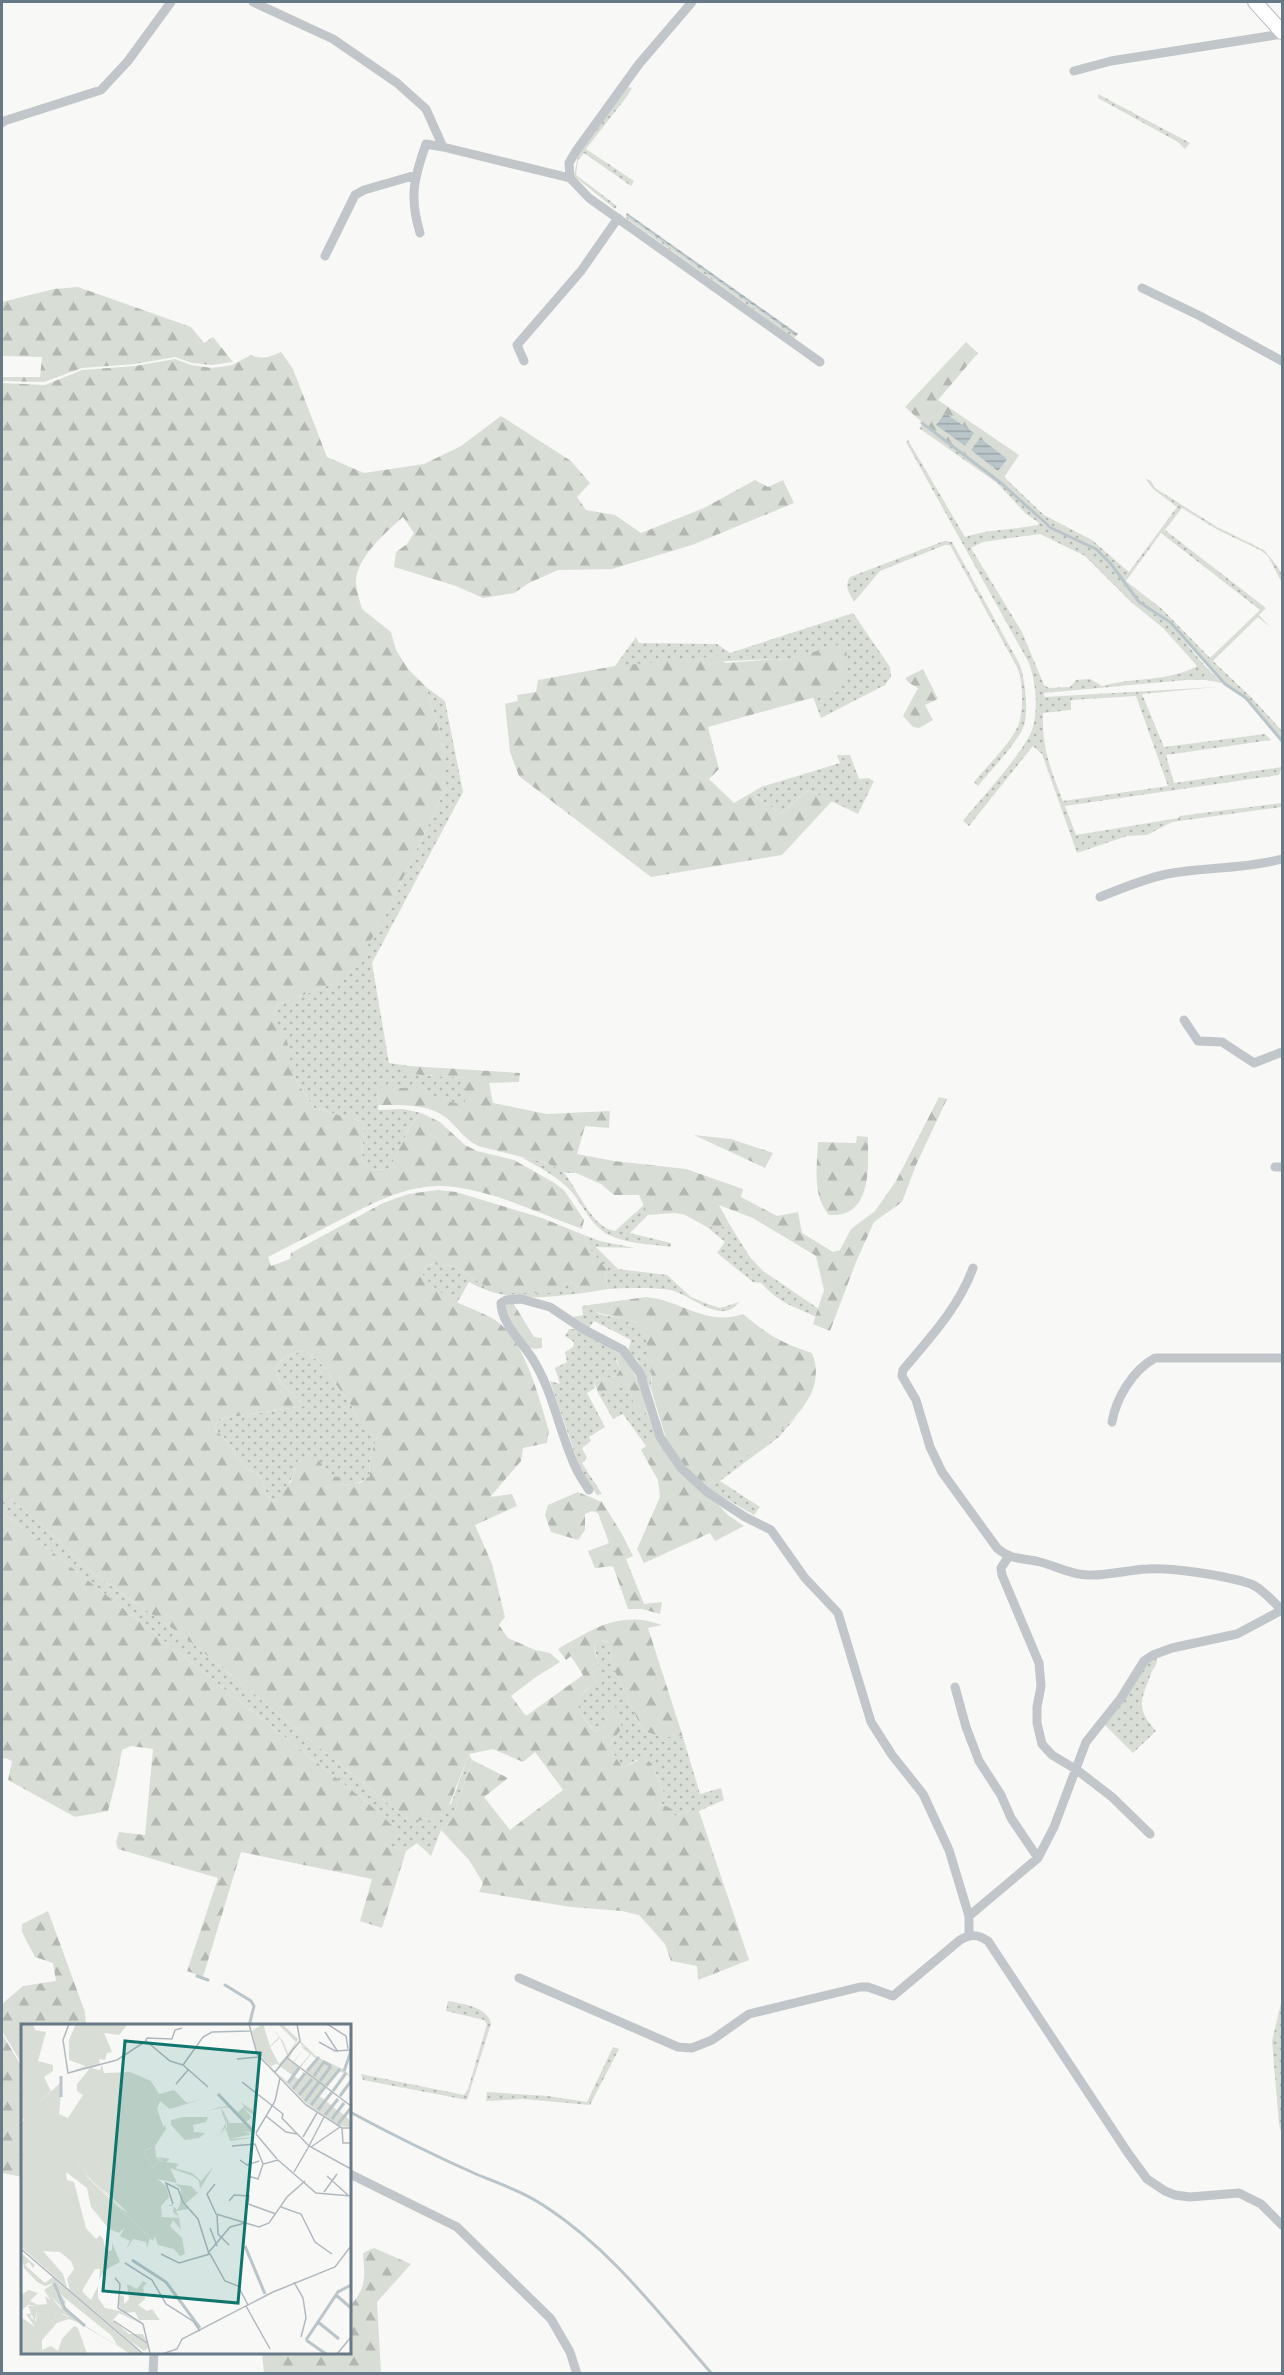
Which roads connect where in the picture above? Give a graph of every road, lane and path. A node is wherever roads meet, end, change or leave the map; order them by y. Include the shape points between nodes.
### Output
1 (171, 2) edge
2 (253, 2) edge
3 (692, 2) edge
4 (1254, 2) edge
5 (1282, 33) edge
6 (1074, 71) dead end
7 (2, 123) edge
8 (443, 147) junction
9 (416, 175) junction
10 (570, 178) junction
11 (618, 218) junction
12 (420, 232) dead end
13 (325, 256) dead end
14 (1142, 288) dead end
15 (524, 361) dead end
16 (1282, 361) edge
17 (820, 362) dead end
18 (1282, 859) edge
19 (1100, 897) dead end
20 (1184, 1020) dead end
21 (1282, 1052) edge
22 (973, 1268) dead end
23 (1282, 1358) edge
24 (1112, 1422) dead end
25 (589, 1490) dead end
26 (1009, 1556) junction
27 (955, 1687) dead end
28 (1077, 1770) junction
29 (1150, 1834) dead end
30 (1038, 1858) junction
31 (969, 1916) junction
32 (969, 1935) junction
33 (519, 1978) dead end
34 (351, 2174) edge
35 (1282, 2225) edge
36 (154, 2354) edge
37 (153, 2373) edge
38 (578, 2373) edge

1 - 7 street via 128,61 100,90
2 - 8 street via 333,39 397,83 426,109
3 - 10 street via 639,64 576,151 569,163
4 - 5 street
5 - 6 street
8 - 9 street via 426,144
8 - 10 street
9 - 12 street via 414,213
9 - 13 street via 355,195
10 - 11 street via 589,198
11 - 15 street via 581,271 517,345
11 - 17 street
14 - 16 street
18 - 19 street via 1169,874
20 - 21 street via 1198,1041 1222,1042 1254,1064
22 - 26 street via 967,1284 931,1338 903,1370 902,1377 916,1400 930,1448 949,1484 990,1540
23 - 24 street via 1155,1358 1118,1397
25 - 31 street via 575,1467 534,1360 506,1321 501,1303 506,1300 521,1299 550,1307 622,1350 640,1373 660,1437 681,1468 707,1492 771,1530 805,1578 838,1613 871,1722 923,1794 949,1850
26 - 28 street via 1001,1568 1002,1575 1039,1663 1039,1739 1052,1755
26 - 28 street via 1077,1574 1149,1568 1210,1576 1250,1584 1282,1610 1237,1634 1159,1652 1144,1661 1086,1742
27 - 30 street via 979,1761
28 - 29 street
28 - 30 street
30 - 31 street
31 - 32 street
32 - 33 street via 893,1996 860,1987 749,2014 712,2040 692,2048 678,2047
32 - 35 street via 980,1935 988,1941 1147,2179 1175,2195 1239,2193 1261,2204
34 - 38 street via 457,2227 551,2319
36 - 37 street

